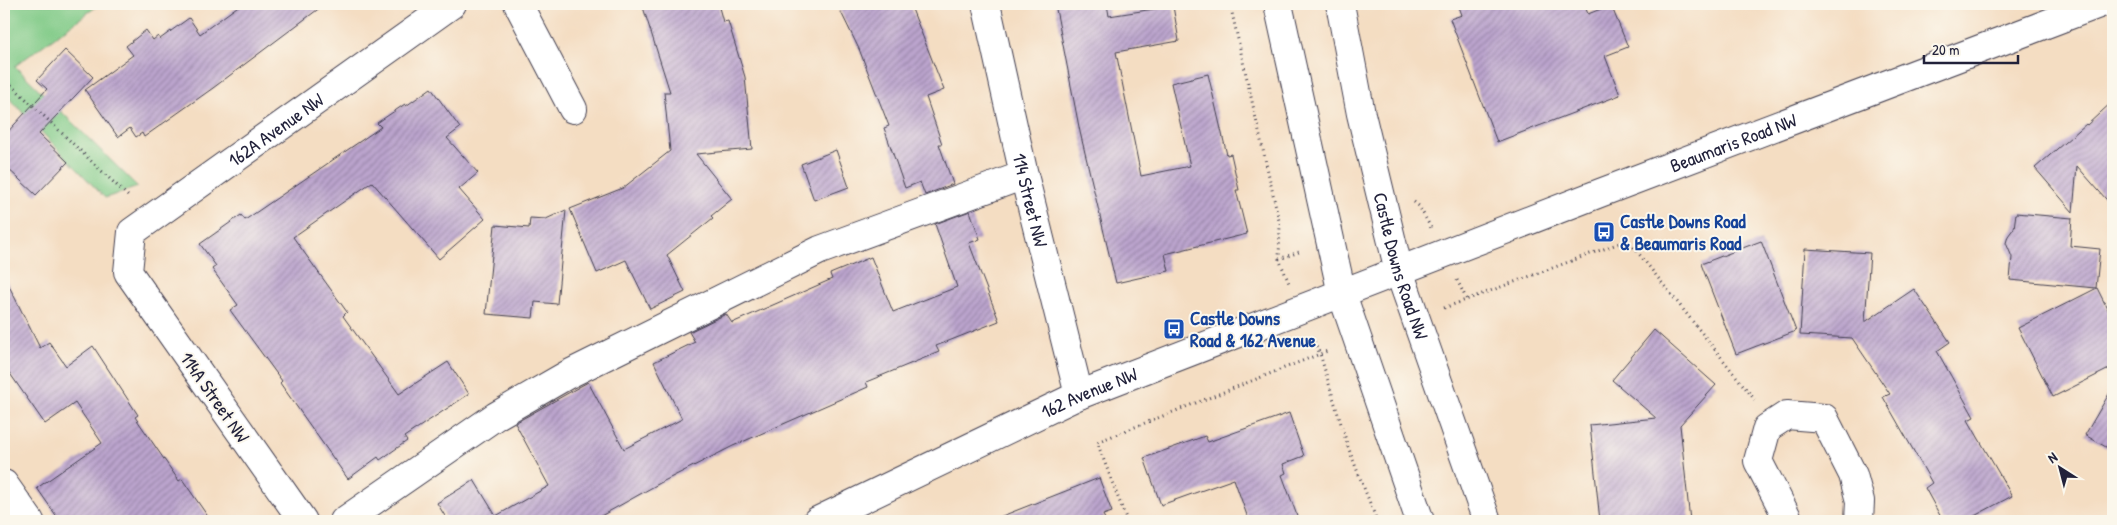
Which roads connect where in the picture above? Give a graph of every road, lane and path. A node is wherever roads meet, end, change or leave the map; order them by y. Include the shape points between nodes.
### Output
1 (452, 4) edge
2 (518, 4) edge
3 (986, 4) edge
4 (1230, 4) edge
5 (1278, 4) edge
6 (1340, 4) edge
7 (2099, 4) edge
8 (4, 78) edge
9 (574, 109) dead end
10 (1024, 175) junction
11 (152, 218) junction
12 (1399, 271) junction
13 (128, 272) joint
14 (1370, 284) joint
15 (1342, 294) junction
16 (1467, 300) dead end
17 (1299, 310) junction
18 (1320, 354) junction
19 (1079, 396) junction
20 (1776, 422) junction
21 (4, 484) edge
22 (30, 521) edge
23 (303, 521) edge
24 (344, 521) edge
25 (817, 521) edge
26 (1127, 521) edge
27 (1377, 521) edge
28 (1420, 521) edge
29 (1487, 521) edge
30 (1789, 521) edge
31 (1859, 521) edge

1 - 11 street, 162A Avenue NW
2 - 9 street
3 - 10 street, 114 Street NW
4 - 17 path via 1280,225 1279,259
5 - 15 street
6 - 12 street, Castle Downs Road NW via 1361,114
7 - 12 street, Beaumaris Road NW
8 - 11 path
10 - 19 street, 114 Street NW
10 - 24 street via 820,250 567,375 496,416
11 - 13 street, 162A Avenue NW via 132,232
12 - 14 street, Beaumaris Road NW
12 - 29 street, Castle Downs Road NW
13 - 23 street, 114A Street NW
14 - 15 street, 162 Avenue NW
15 - 17 street, 162 Avenue NW
15 - 28 street
16 - 20 path via 1628,240 1746,391
17 - 18 path
17 - 19 street, 162 Avenue NW
18 - 26 path via 1097,442
18 - 27 path via 1348,447
19 - 25 street, 162 Avenue NW
20 - 30 street via 1767,428 1758,461
20 - 31 street via 1787,415 1824,418 1852,474 1860,501
21 - 22 street

